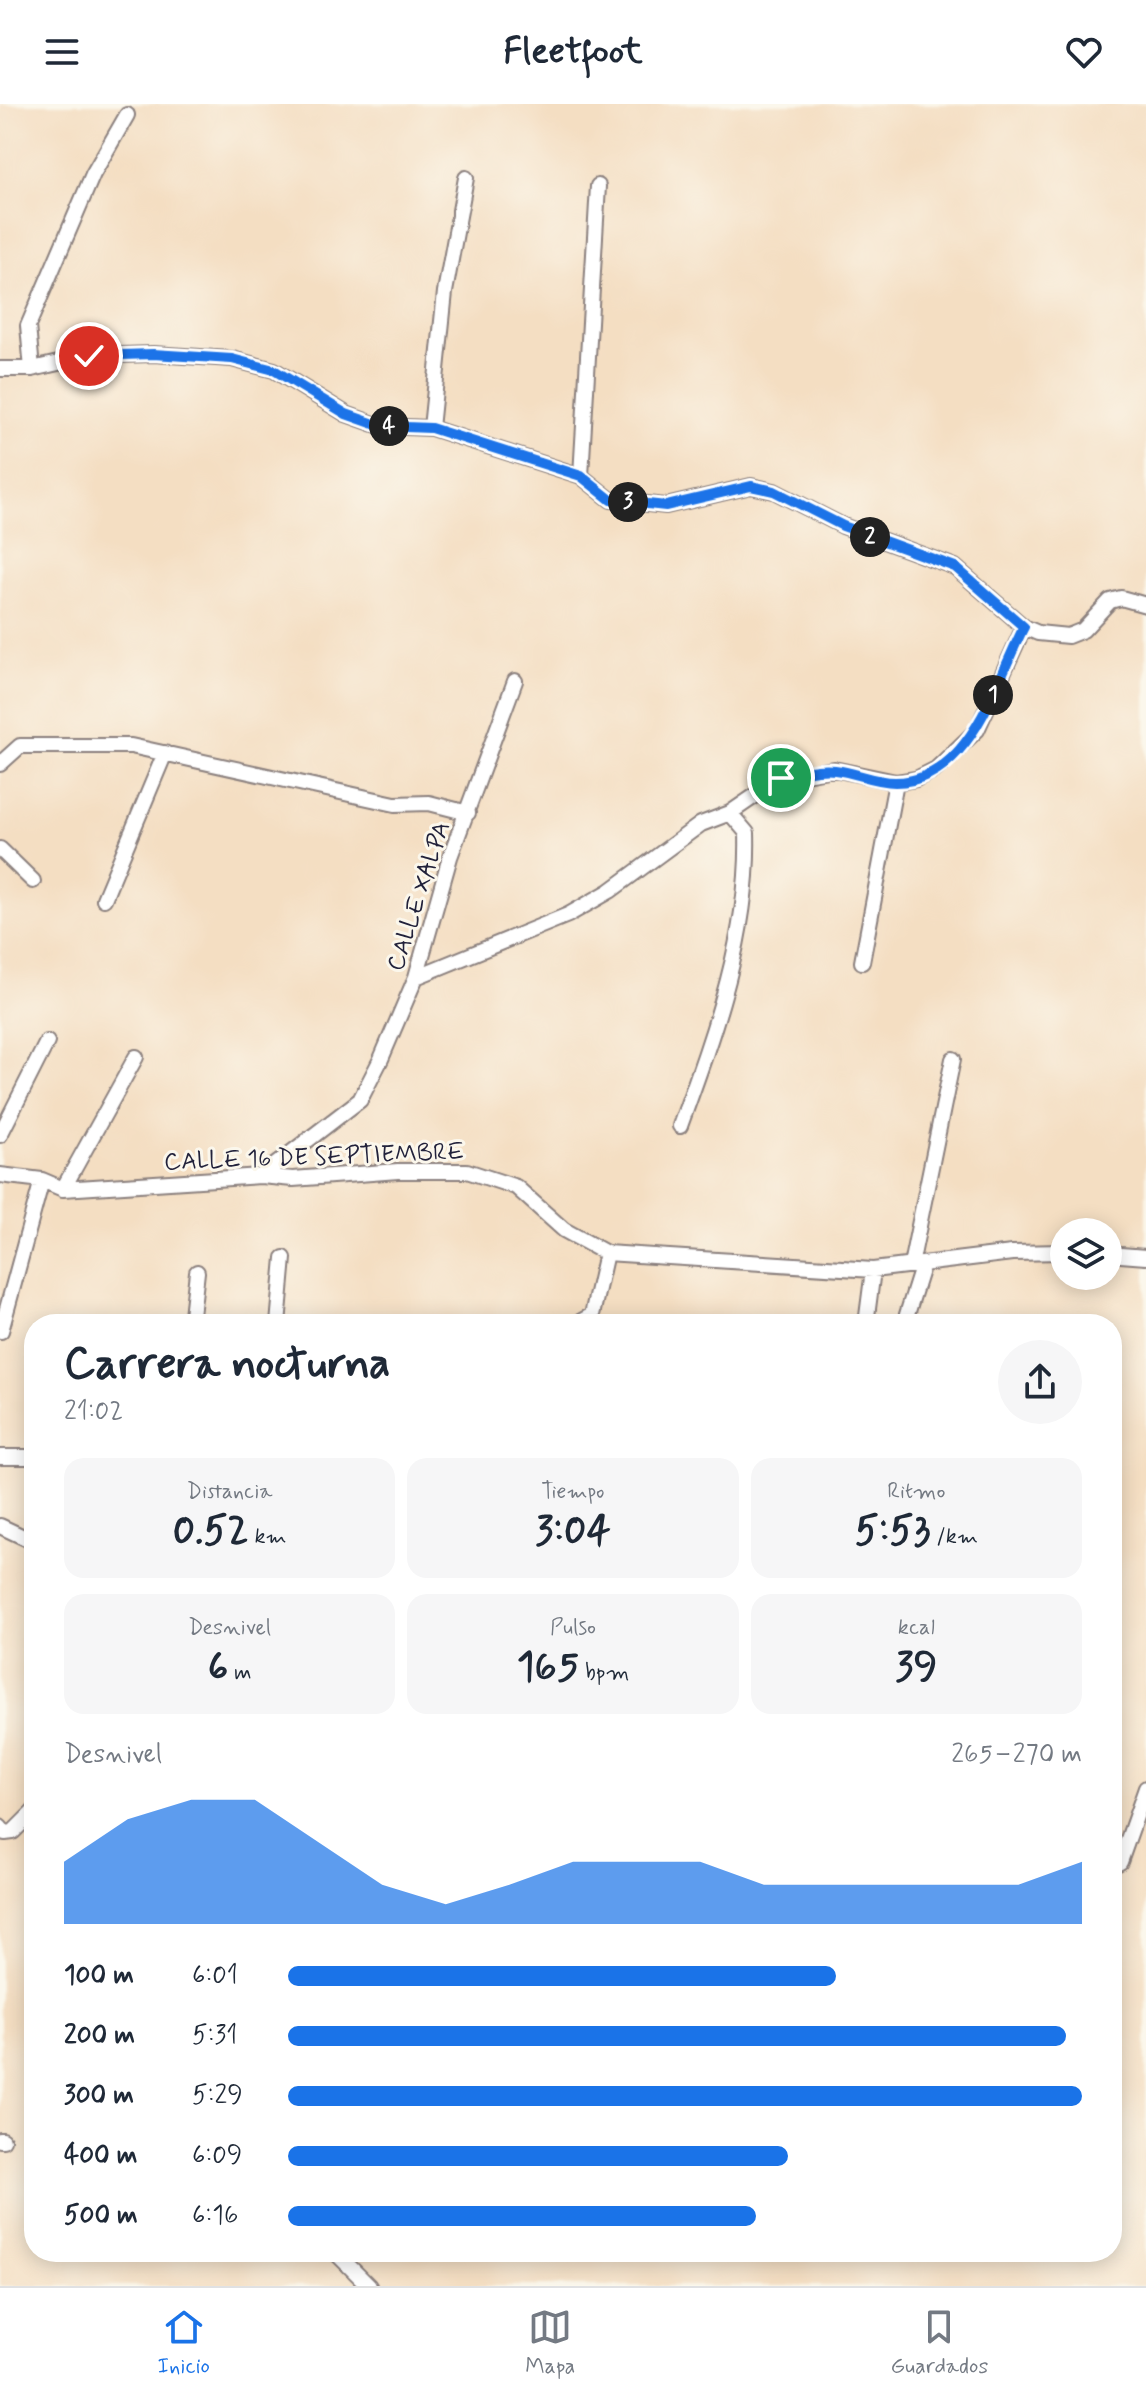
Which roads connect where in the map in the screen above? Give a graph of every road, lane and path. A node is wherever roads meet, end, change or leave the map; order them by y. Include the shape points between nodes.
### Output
1 (127, 115) dead end
2 (466, 178) dead end
3 (598, 186) dead end
4 (0, 369) edge
5 (32, 369) junction
6 (431, 428) junction
7 (581, 476) junction
8 (1146, 605) edge
9 (1024, 627) junction
10 (515, 681) dead end
11 (165, 753) junction
12 (0, 764) edge
13 (896, 782) junction
14 (468, 813) junction
15 (730, 813) junction
16 (0, 849) edge
17 (33, 881) dead end
18 (104, 899) dead end
19 (862, 962) dead end
20 (416, 977) junction
21 (47, 1042) dead end
22 (136, 1057) dead end
23 (953, 1059) dead end
24 (680, 1126) dead end
25 (0, 1135) edge
26 (0, 1175) edge
27 (261, 1176) junction
28 (42, 1180) junction
29 (63, 1189) junction
30 (1050, 1252) edge
31 (606, 1253) junction
32 (1122, 1255) edge
33 (1146, 1257) edge
34 (284, 1258) dead end
35 (917, 1264) junction
36 (873, 1270) junction
37 (197, 1272) dead end
38 (192, 1314) edge
39 (279, 1314) edge
40 (593, 1314) edge
41 (867, 1314) edge
42 (906, 1314) edge
43 (1, 1331) edge
44 (0, 1457) edge
45 (24, 1457) edge
46 (0, 1526) edge
47 (24, 1537) edge
48 (1146, 1788) edge
49 (24, 1818) edge
50 (3, 1834) edge
51 (1122, 1856) edge
52 (345, 2262) edge
53 (369, 2286) edge

1 - 5 street via 93,174 28,326
2 - 6 street via 445,292
3 - 7 street
4 - 5 street
5 - 6 street via 89,356 232,359 274,370 346,414 380,426
6 - 7 street
7 - 9 street via 611,500 666,506 751,486 774,491 843,526 955,567
8 - 9 street via 1121,598 1110,601 1083,630 1068,636
9 - 13 street via 977,730 936,769
10 - 14 street
11 - 12 street, CALLE XALPA via 131,746 20,746
11 - 14 street, CALLE XALPA via 395,804 429,803
11 - 18 street
13 - 15 street via 834,769 809,771 781,778
13 - 19 street
14 - 20 street, CALLE XALPA
15 - 20 street via 701,824 568,915
15 - 24 street via 747,833 737,945 718,1020
16 - 17 street
20 - 27 street, CALLE XALPA via 360,1100
21 - 25 street
22 - 29 street
23 - 35 street
26 - 28 street, CALLE 16 DE SEPTIEMBRE
27 - 29 street, CALLE 16 DE SEPTIEMBRE
27 - 31 street, CALLE 16 DE SEPTIEMBRE via 467,1171 516,1187 564,1230
28 - 29 street, CALLE 16 DE SEPTIEMBRE
28 - 43 street
30 - 35 street
31 - 36 street
31 - 40 street
32 - 33 street
34 - 39 street
35 - 36 street
35 - 42 street
36 - 41 street
37 - 38 street
44 - 45 street
46 - 47 street
48 - 51 street
49 - 50 street
52 - 53 street

